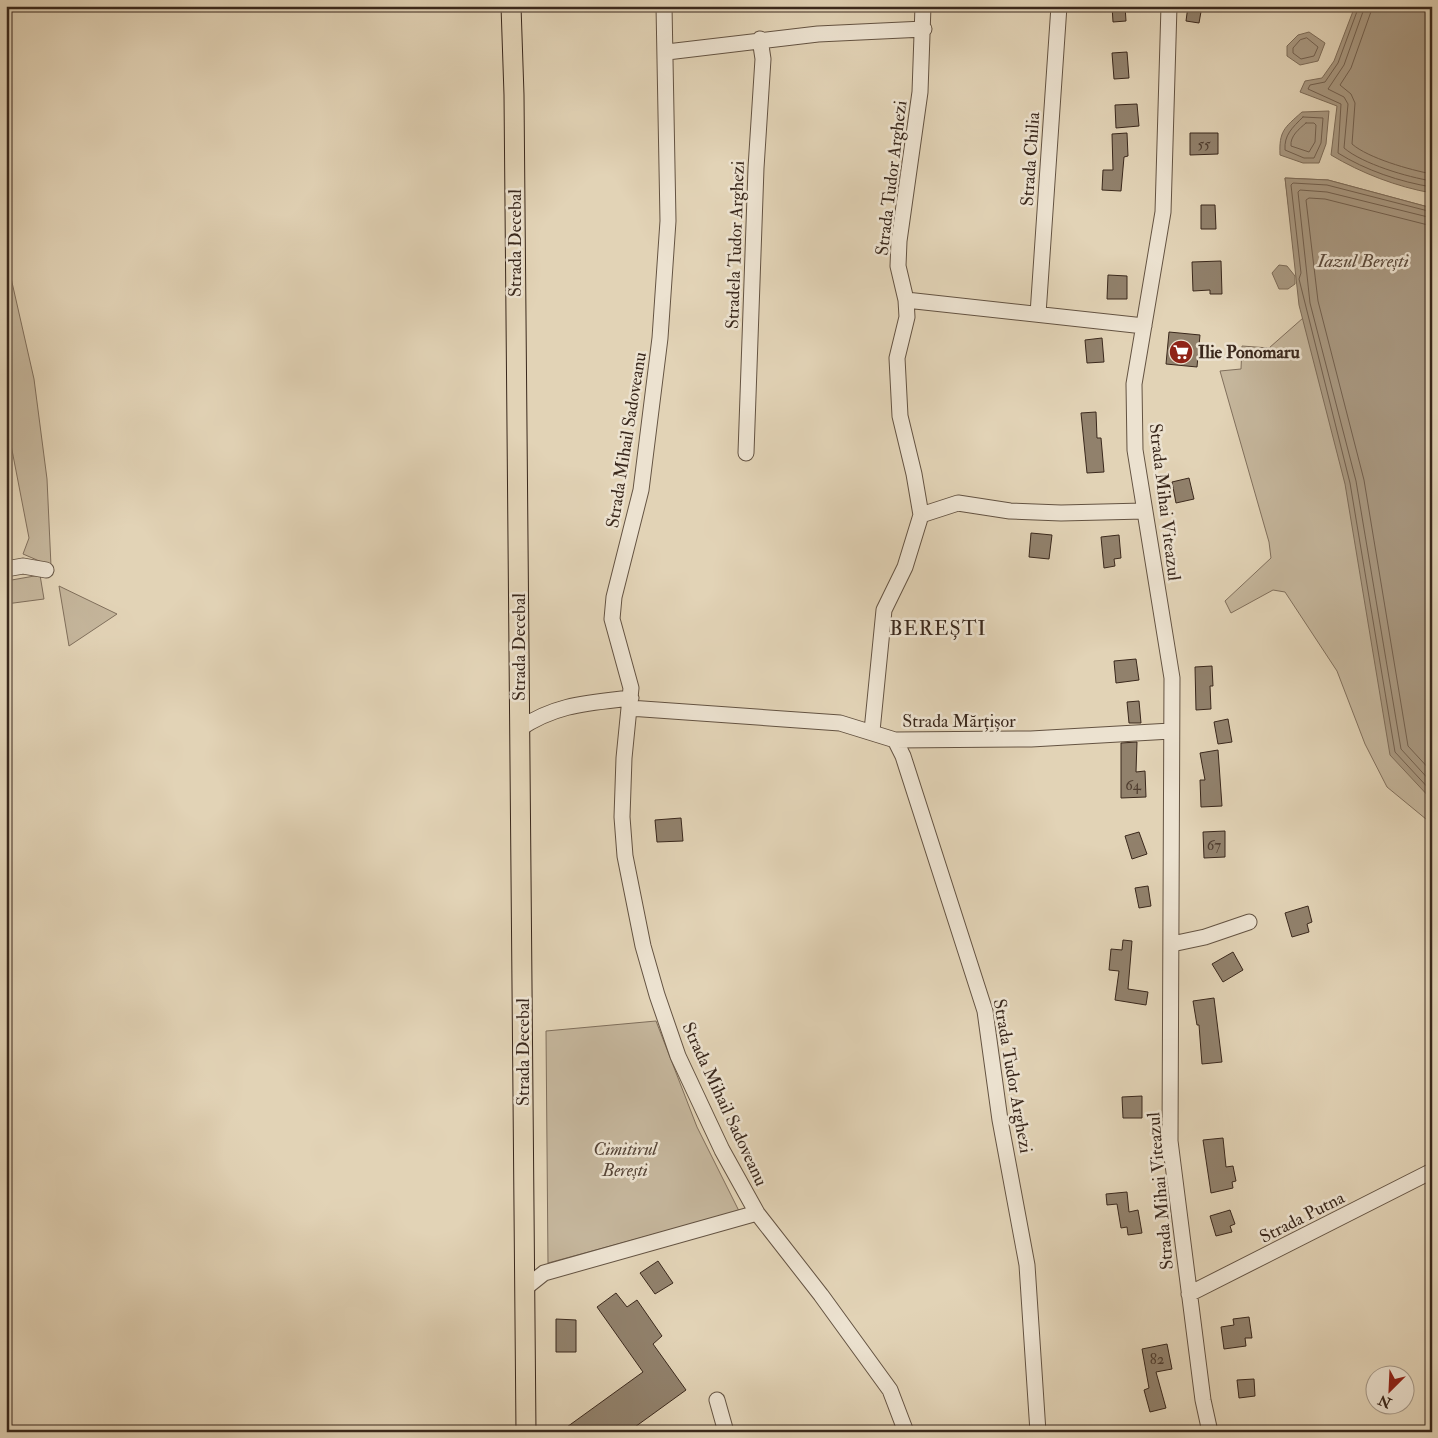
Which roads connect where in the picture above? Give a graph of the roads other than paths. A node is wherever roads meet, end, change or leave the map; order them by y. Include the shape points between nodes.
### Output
1 (511, 6) edge
2 (664, 6) edge
3 (923, 6) edge
4 (1059, 6) edge
5 (1169, 6) edge
6 (924, 29) junction
7 (760, 39) junction
8 (667, 52) junction
9 (906, 300) junction
10 (1038, 314) junction
11 (1144, 326) junction
12 (746, 453) dead end
13 (1144, 511) junction
14 (921, 515) junction
15 (6, 569) edge
16 (46, 570) dead end
17 (630, 703) junction
18 (519, 729) junction
19 (1170, 731) junction
20 (872, 732) junction
21 (895, 740) junction
22 (1249, 922) dead end
23 (1172, 944) junction
24 (1432, 1171) edge
25 (757, 1213) junction
26 (524, 1289) junction
27 (1189, 1294) junction
28 (717, 1400) dead end
29 (526, 1432) edge
30 (726, 1432) edge
31 (906, 1432) edge
32 (1038, 1432) edge
33 (1210, 1432) edge

1 - 18 main road, Strada Decebal
2 - 8 street, Strada Mihail Sadoveanu
3 - 6 street, Strada Tudor Arghezi
4 - 10 street, Strada Chilia
5 - 11 street, Strada Mihai Viteazul via 1163,212
6 - 7 street
6 - 9 street, Strada Tudor Arghezi via 920,92 899,241 898,266
7 - 8 street
7 - 12 street, Stradela Tudor Arghezi via 763,59
8 - 17 street, Strada Mihail Sadoveanu via 668,221 660,338 641,490 614,597 612,619 628,674
9 - 10 street
9 - 14 street, Strada Tudor Arghezi via 907,317 897,358 900,416
10 - 11 street
11 - 13 street, Strada Mihai Viteazul via 1134,384 1135,450
13 - 14 street via 1010,511 958,503
13 - 19 street, Strada Mihai Viteazul via 1172,678
14 - 20 street, Strada Tudor Arghezi via 905,567 884,610
15 - 16 street via 23,566
17 - 18 street, Strada Mărțișor via 584,703 540,715
17 - 20 street, Strada Mărțișor via 840,723
17 - 25 street, Strada Mihail Sadoveanu via 622,817 625,856 644,946 678,1056 722,1150
18 - 26 main road, Strada Decebal
19 - 21 street, Strada Mărțișor via 1031,739
19 - 23 street, Strada Mihai Viteazul
20 - 21 street, Strada Mărțișor
21 - 32 street, Strada Tudor Arghezi via 903,756 985,1011 1000,1120 1027,1264
22 - 23 street
23 - 27 street, Strada Mihai Viteazul via 1170,1142
24 - 27 street, Strada Putna
25 - 26 street via 544,1273
25 - 31 street, Strada Mihail Sadoveanu via 890,1390
26 - 29 main road, Strada Decebal
27 - 33 street, Strada Mihai Viteazul
28 - 30 street

